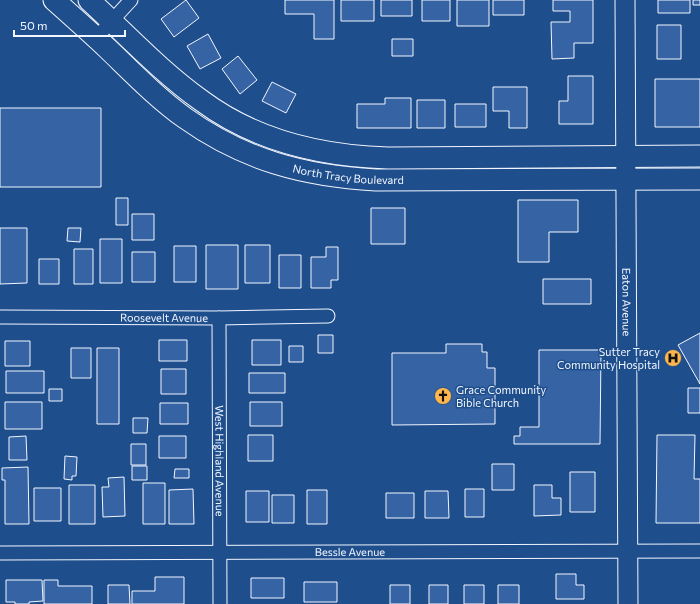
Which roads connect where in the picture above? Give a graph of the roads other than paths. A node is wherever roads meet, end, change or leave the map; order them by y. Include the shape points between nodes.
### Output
1 (54, 0) edge
2 (89, 0) edge
3 (132, 0) edge
4 (625, 0) edge
5 (111, 21) junction
6 (96, 38) junction
7 (626, 156) junction
8 (700, 156) edge
9 (700, 178) edge
10 (627, 179) junction
11 (328, 316) dead end
12 (0, 317) edge
13 (219, 318) junction
14 (627, 551) junction
15 (700, 551) edge
16 (0, 553) edge
17 (219, 553) junction
18 (220, 604) edge
19 (628, 604) edge

1 - 6 main road, North Tracy Boulevard
2 - 5 main road, North Tracy Boulevard
3 - 5 street
4 - 7 street, Eaton Avenue
5 - 6 street
5 - 7 main road, North Tracy Boulevard via 203,102 245,126 291,144 341,155 378,158
6 - 10 main road, North Tracy Boulevard via 171,107 200,127 249,154 302,171 339,178 376,180
7 - 8 main road, North Tracy Boulevard
7 - 10 street, Eaton Avenue
9 - 10 main road, North Tracy Boulevard
10 - 14 street, Eaton Avenue
11 - 13 street, Roosevelt Avenue
12 - 13 street, Roosevelt Avenue
13 - 17 street, West Highland Avenue
14 - 15 street, Bessle Avenue
14 - 17 street, Bessle Avenue
14 - 19 street, Eaton Avenue
16 - 17 street, Bessle Avenue
17 - 18 street, West Highland Avenue

